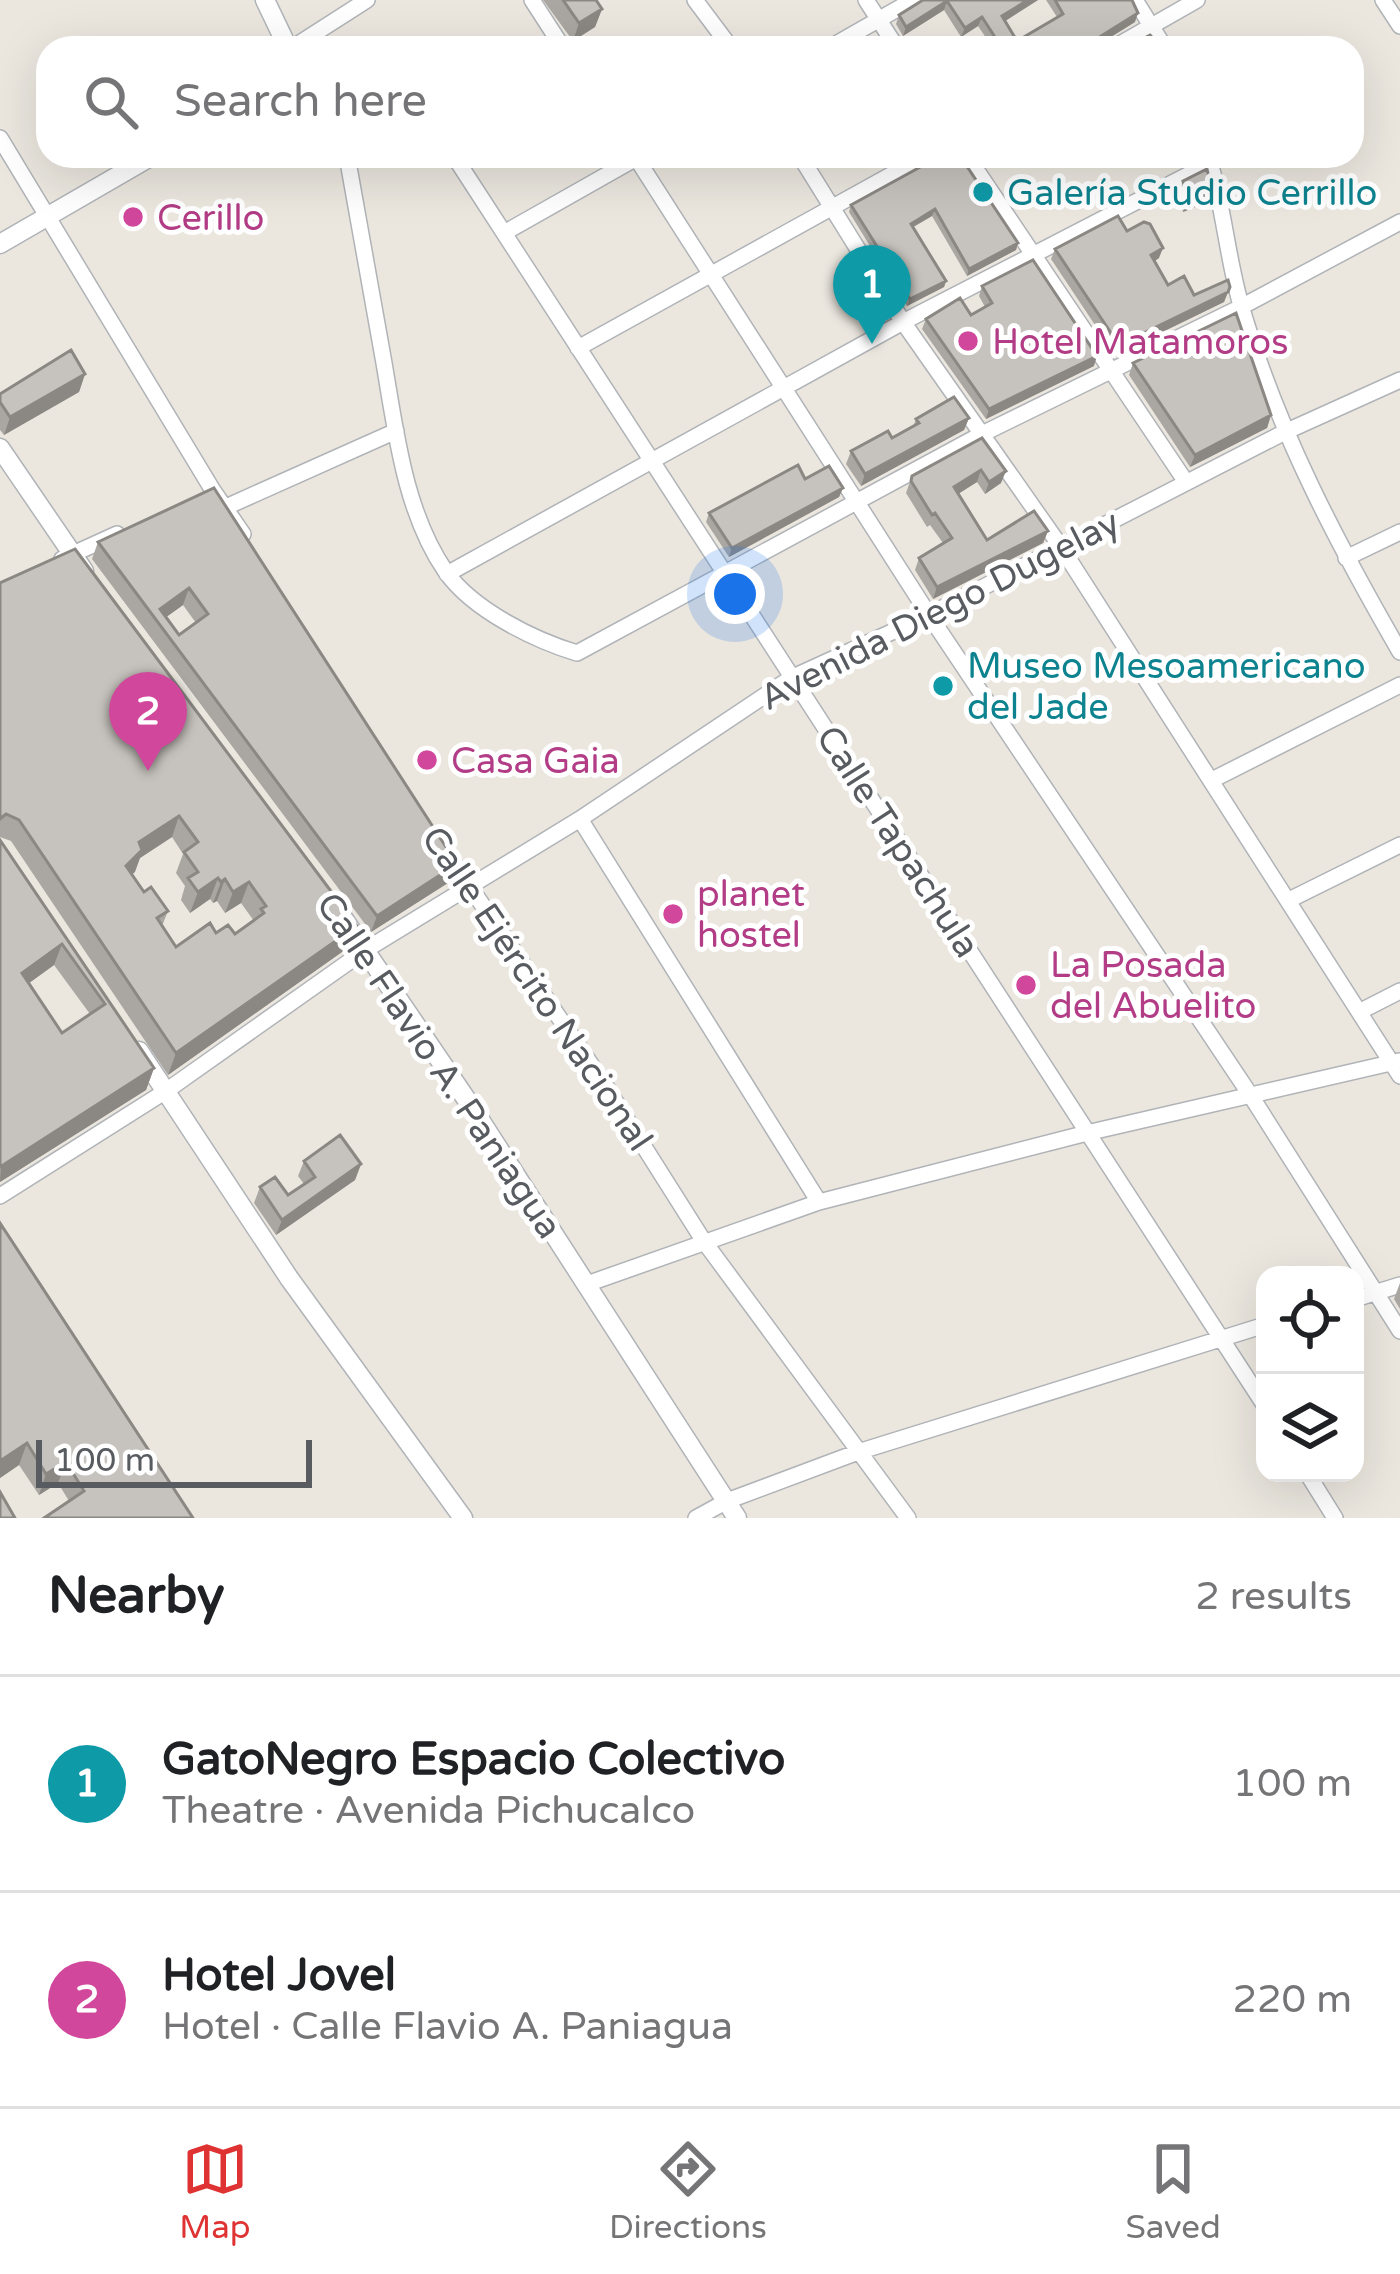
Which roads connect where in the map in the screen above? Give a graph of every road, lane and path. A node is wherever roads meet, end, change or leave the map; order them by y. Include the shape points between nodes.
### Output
1 (265, 0) edge
2 (367, 0) edge
3 (532, 0) edge
4 (695, 0) edge
5 (866, 0) edge
6 (913, 0) edge
7 (1135, 0) edge
8 (1197, 0) edge
9 (1383, 0) edge
10 (879, 21) junction
11 (1154, 24) junction
12 (1400, 26) edge
13 (284, 36) edge
14 (309, 36) edge
15 (552, 36) edge
16 (722, 36) edge
17 (851, 36) edge
18 (889, 36) edge
19 (1134, 36) edge
20 (1160, 36) edge
21 (0, 138) edge
22 (131, 168) edge
23 (349, 168) edge
24 (462, 168) edge
25 (618, 168) edge
26 (644, 168) edge
27 (807, 168) edge
28 (903, 168) edge
29 (975, 168) edge
30 (1192, 168) edge
31 (1211, 168) edge
32 (830, 207) junction
33 (50, 215) junction
34 (1400, 222) edge
35 (504, 233) junction
36 (0, 244) edge
37 (1031, 255) junction
38 (711, 272) junction
39 (1241, 307) junction
40 (903, 322) junction
41 (578, 348) junction
42 (1109, 372) junction
43 (1400, 380) edge
44 (783, 388) junction
45 (396, 430) junction
46 (1285, 432) junction
47 (982, 434) junction
48 (0, 448) edge
49 (650, 462) junction
50 (1186, 482) junction
51 (212, 489) junction
52 (192, 498) edge
53 (858, 505) junction
54 (226, 507) junction
55 (132, 526) edge
56 (1400, 532) edge
57 (1061, 547) junction
58 (252, 548) edge
59 (1346, 558) junction
60 (63, 559) junction
61 (447, 574) junction
62 (724, 576) junction
63 (98, 590) edge
64 (929, 615) junction
65 (1400, 652) edge
66 (791, 677) junction
67 (1400, 685) edge
68 (1212, 780) junction
69 (580, 819) junction
70 (431, 828) edge
71 (1400, 845) edge
72 (470, 888) junction
73 (326, 895) edge
74 (1289, 900) junction
75 (367, 949) junction
76 (1400, 991) edge
77 (1359, 1012) junction
78 (130, 1039) edge
79 (1397, 1067) edge
80 (166, 1091) junction
81 (1251, 1096) junction
82 (1091, 1132) junction
83 (0, 1196) edge
84 (819, 1202) junction
85 (703, 1240) junction
86 (586, 1284) junction
87 (1400, 1285) edge
88 (1376, 1293) junction
89 (1364, 1296) edge
90 (1256, 1328) edge
91 (1400, 1331) edge
92 (1222, 1338) junction
93 (1256, 1392) edge
94 (858, 1452) junction
95 (1313, 1482) edge
96 (732, 1510) edge
97 (463, 1518) edge
98 (696, 1518) edge
99 (908, 1518) edge
100 (1335, 1518) edge

1 - 13 street
2 - 14 street
3 - 15 street
4 - 16 street
5 - 10 street
6 - 10 street
7 - 11 street
8 - 11 street
9 - 12 street
10 - 17 street
10 - 18 street
11 - 19 street
11 - 20 street
21 - 33 street
22 - 33 street
23 - 45 street
24 - 35 street, Calle Tapachula
25 - 35 street
26 - 38 street
27 - 32 street
28 - 32 street
29 - 37 street
30 - 37 street
31 - 39 street
32 - 38 street
32 - 40 street
33 - 36 street
33 - 51 street
34 - 39 street
35 - 41 street, Calle Tapachula
37 - 40 street
37 - 42 street
38 - 41 street
38 - 44 street
39 - 42 street
39 - 46 street
40 - 44 street
40 - 47 street
41 - 49 street, Calle Tapachula
42 - 47 street
42 - 50 street
43 - 46 street, Avenida Diego Dugelay
44 - 49 street
44 - 53 street
45 - 54 street
45 - 61 street via 410,488
46 - 50 street, Avenida Diego Dugelay
46 - 59 street
47 - 53 street
47 - 57 street
48 - 60 street
49 - 61 street
49 - 62 street, Calle Tapachula
50 - 57 street, Avenida Diego Dugelay
51 - 52 street
51 - 54 street
53 - 62 street
53 - 64 street
54 - 58 street
55 - 60 street
56 - 59 street
57 - 64 street, Avenida Diego Dugelay
57 - 68 street
59 - 65 street
60 - 63 street
61 - 62 street via 488,610 577,653
62 - 66 street, Calle Tapachula
64 - 66 street, Avenida Diego Dugelay
64 - 81 street
66 - 69 street, Avenida Diego Dugelay
66 - 82 street, Calle Tapachula
67 - 68 street
68 - 74 street
69 - 72 street, Avenida Diego Dugelay
69 - 84 street
70 - 72 street, Calle Ejército Nacional
71 - 74 street
72 - 75 street, Avenida Diego Dugelay
72 - 85 street, Calle Ejército Nacional
73 - 75 street, Calle Flavio A. Paniagua
74 - 77 street
75 - 80 street, Avenida Diego Dugelay
75 - 86 street, Calle Flavio A. Paniagua
76 - 77 street
77 - 79 street
78 - 80 street
79 - 81 street
80 - 83 street, Avenida Diego Dugelay
80 - 97 street
81 - 82 street
81 - 88 street
82 - 84 street
82 - 92 street, Calle Tapachula
84 - 85 street
85 - 86 street
85 - 94 street, Calle Ejército Nacional
86 - 96 street, Calle Flavio A. Paniagua
87 - 88 street
88 - 89 street
88 - 91 street
90 - 92 street
92 - 93 street, Calle Tapachula
92 - 94 street
94 - 96 street
94 - 99 street, Calle Ejército Nacional
95 - 100 street
96 - 98 street

